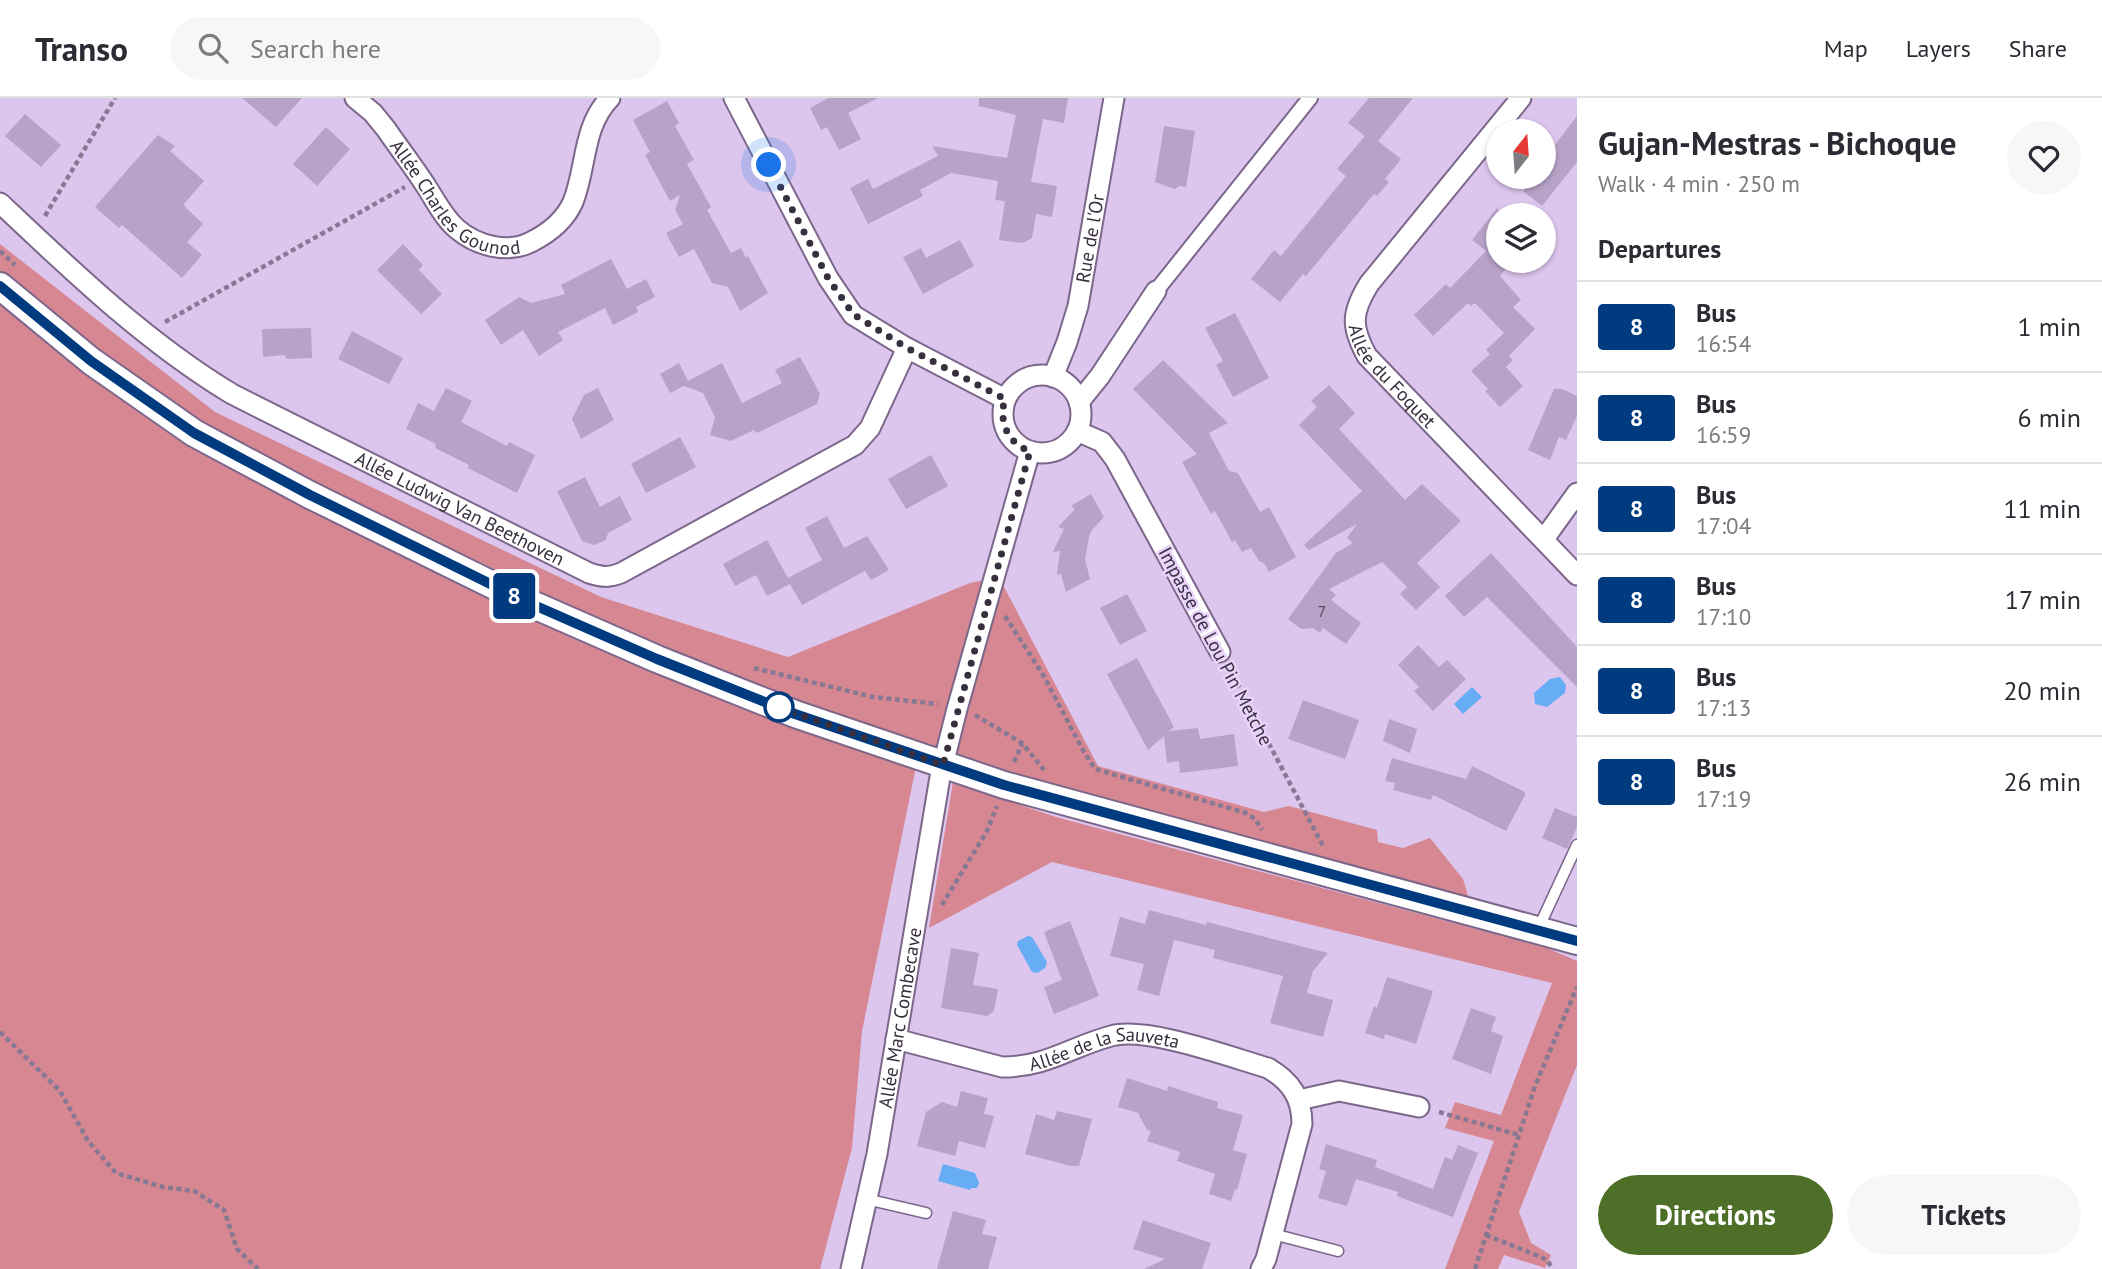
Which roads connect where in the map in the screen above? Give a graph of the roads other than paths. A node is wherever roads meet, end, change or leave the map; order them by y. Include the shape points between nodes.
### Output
1 (355, 98) edge
2 (610, 98) edge
3 (734, 98) edge
4 (1114, 98) edge
5 (1310, 98) edge
6 (1521, 98) edge
7 (0, 203) edge
8 (0, 286) edge
9 (1156, 291) joint
10 (907, 348) junction
11 (1054, 377) junction
12 (1005, 399) junction
13 (1079, 402) junction
14 (1077, 431) junction
15 (1030, 451) junction
16 (1577, 493) edge
17 (1544, 539) junction
18 (1577, 575) edge
19 (1220, 652) road end
20 (943, 765) junction
21 (1577, 845) edge
22 (1537, 930) junction
23 (1577, 941) edge
24 (896, 1039) junction
25 (1299, 1100) junction
26 (1419, 1107) road end
27 (866, 1199) junction
28 (926, 1213) dead end
29 (1273, 1234) junction
30 (1338, 1251) dead end
31 (851, 1269) edge
32 (1261, 1269) edge

1 - 2 street, Allée Charles Gounod via 373,113 457,230 490,246 509,249 522,247 557,225 572,205 587,138
3 - 10 street via 844,304 864,323
4 - 11 street, Rue de l'Or via 1078,306
5 - 9 street
6 - 17 street, Allée du Foquet via 1369,284 1354,326 1367,356
7 - 10 street, Allée Ludwig Van Beethoven via 86,283 204,377 601,577 621,573 855,446 870,428
8 - 20 main road via 140,397 194,433 299,489 527,602 657,659 795,714
9 - 13 street
10 - 12 street
11 - 12 street via 1041,374 1020,380
11 - 13 street via 1069,386
12 - 15 street via 1005,427 1016,443
13 - 14 street
14 - 15 street via 1057,450
14 - 19 street, Impasse de Lou Pin Metche via 1102,442 1115,459
15 - 20 street
16 - 17 street
17 - 18 street, Allée du Foquet
20 - 22 main road
20 - 24 street, Allée Marc Combecave
21 - 22 lane
22 - 23 main road
24 - 25 street, Allée de la Sauveta via 1002,1067 1019,1067 1111,1035 1146,1034 1268,1068 1286,1081
24 - 27 street, Allée Marc Combecave
25 - 26 street via 1339,1091
25 - 29 street via 1300,1136
27 - 28 lane
27 - 31 street, Allée Marc Combecave
29 - 30 lane
29 - 32 street

